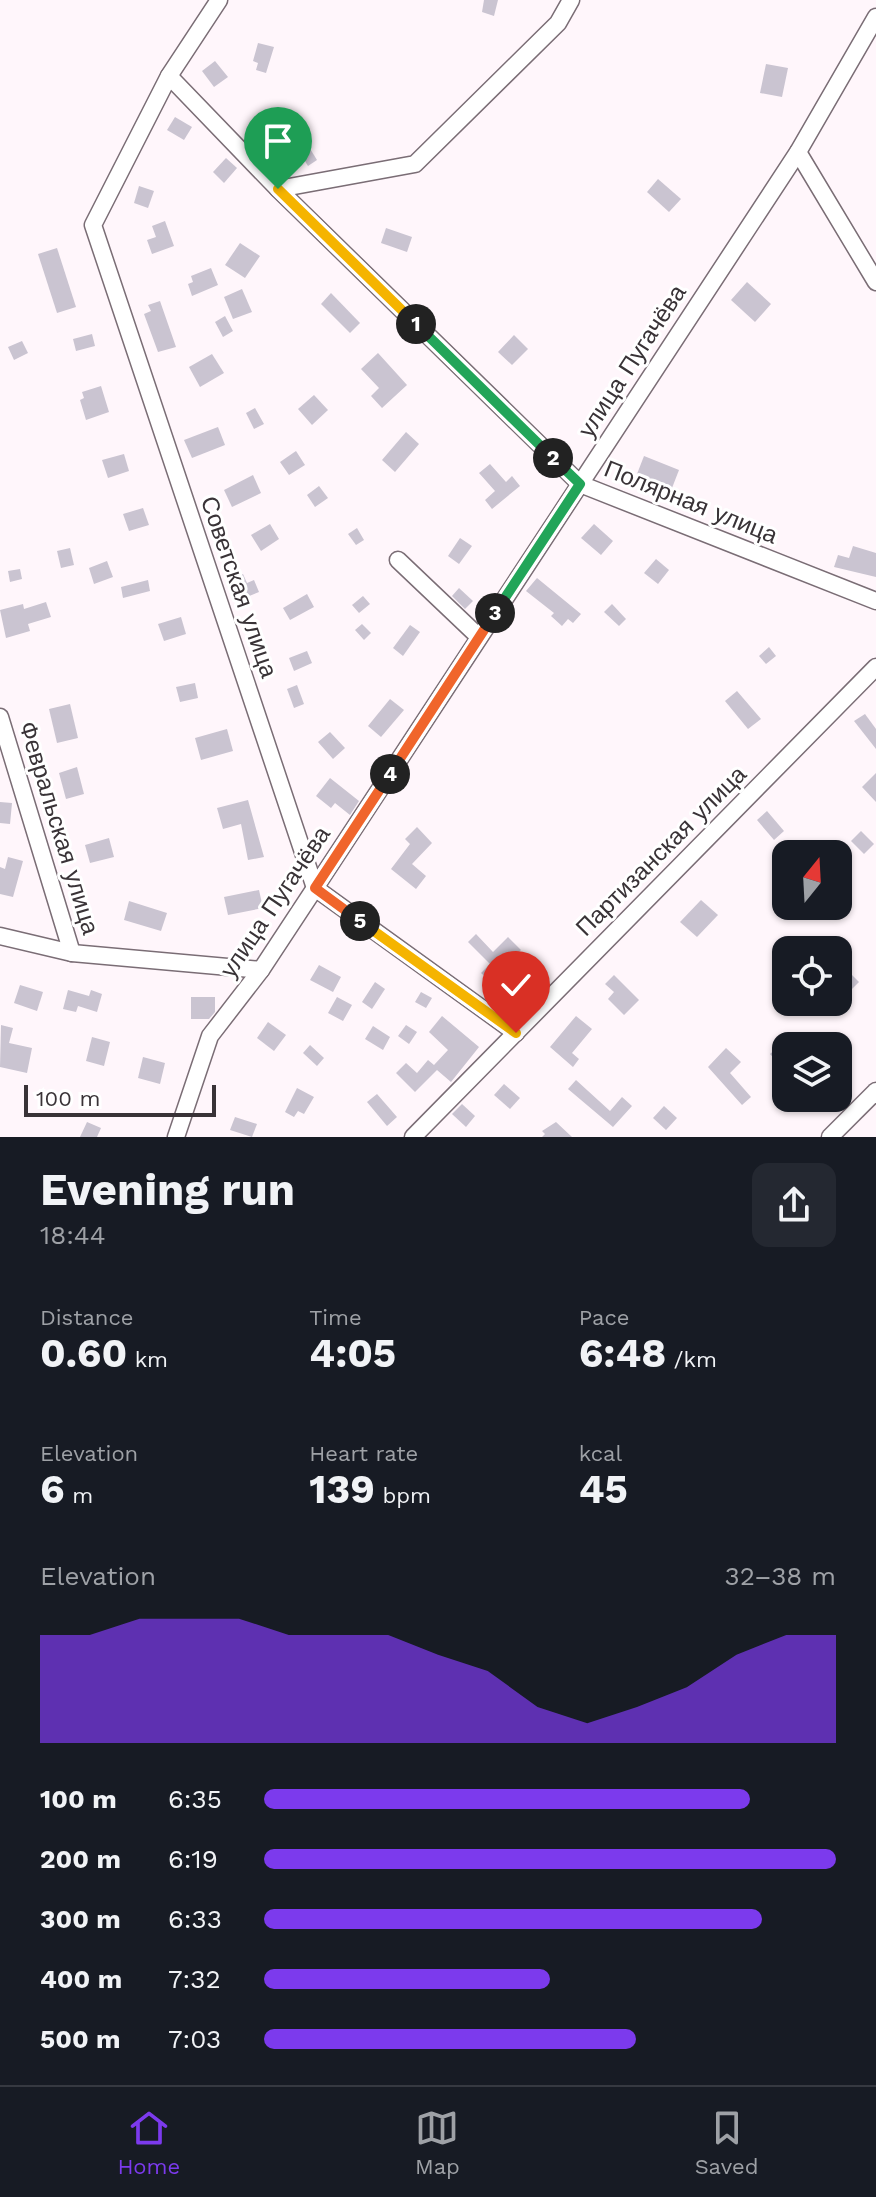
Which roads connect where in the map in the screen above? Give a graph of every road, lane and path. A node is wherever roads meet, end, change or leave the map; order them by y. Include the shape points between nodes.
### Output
1 (219, 0) edge
2 (571, 0) edge
3 (876, 17) edge
4 (169, 76) junction
5 (798, 152) junction
6 (278, 189) junction
7 (876, 282) edge
8 (580, 484) junction
9 (398, 560) dead end
10 (876, 601) edge
11 (479, 637) junction
12 (876, 667) edge
13 (0, 717) edge
14 (315, 888) junction
15 (0, 936) edge
16 (72, 953) junction
17 (261, 970) junction
18 (516, 1033) junction
19 (876, 1091) edge
20 (176, 1137) edge
21 (413, 1137) edge
22 (830, 1137) edge

1 - 4 street, Советская улица
2 - 6 street via 558,23 415,164
3 - 5 street, улица Пугачёва
4 - 6 street, Полярная улица
4 - 14 street, Советская улица via 93,225
5 - 7 street
5 - 8 street, улица Пугачёва
6 - 8 street, Полярная улица
8 - 10 street, Полярная улица
8 - 11 street, улица Пугачёва
9 - 11 street
11 - 14 street, улица Пугачёва
12 - 18 street, Партизанская улица
13 - 16 street, Февральская улица
14 - 17 street, улица Пугачёва
14 - 18 street
15 - 16 street
16 - 17 street
17 - 20 street, улица Пугачёва via 210,1036
18 - 21 street, Партизанская улица
19 - 22 street

